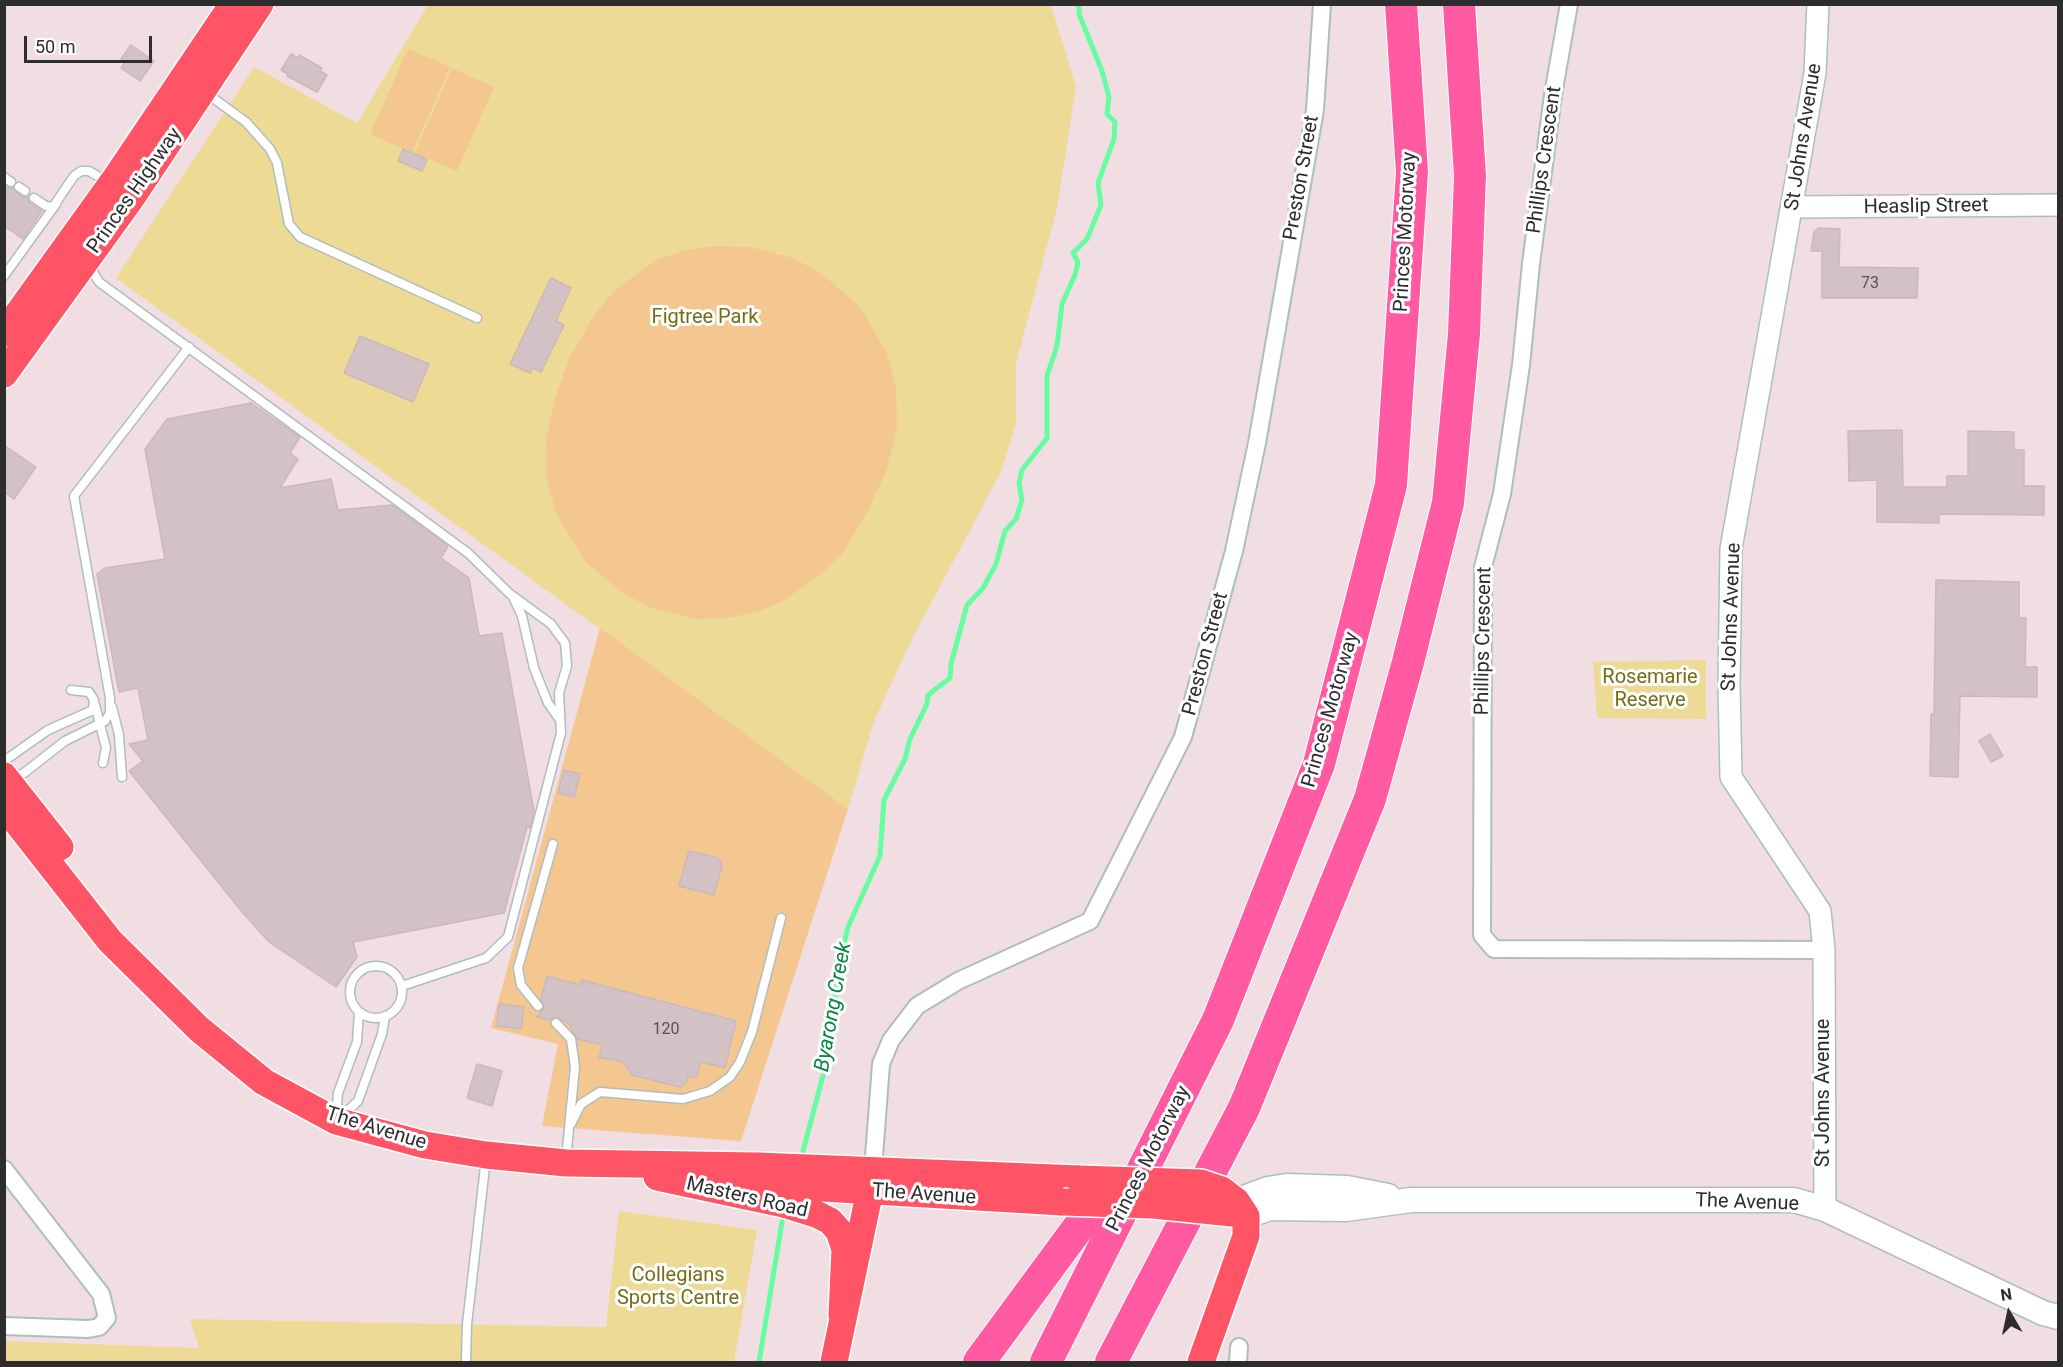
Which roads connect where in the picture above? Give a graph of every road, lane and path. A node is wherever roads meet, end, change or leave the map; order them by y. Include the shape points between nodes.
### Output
1 (233, 4) edge
2 (260, 4) edge
3 (1322, 4) edge
4 (1401, 4) edge
5 (1459, 4) edge
6 (1569, 4) edge
7 (1818, 4) edge
8 (187, 93) junction
9 (111, 184) junction
10 (34, 198) dead end
11 (56, 204) junction
12 (2058, 205) edge
13 (1792, 207) junction
14 (100, 242) junction
15 (4, 276) edge
16 (477, 318) dead end
17 (4, 333) edge
18 (189, 347) junction
19 (4, 374) edge
20 (510, 594) junction
21 (71, 690) dead end
22 (110, 698) junction
23 (94, 700) junction
24 (561, 722) junction
25 (100, 723) junction
26 (103, 763) dead end
27 (122, 777) dead end
28 (5, 781) edge
29 (554, 844) dead end
30 (781, 918) dead end
31 (1824, 950) junction
32 (402, 986) junction
33 (538, 1006) dead end
34 (359, 1012) junction
35 (385, 1016) junction
36 (556, 1023) dead end
37 (1195, 1069) junction
38 (1244, 1108) junction
39 (336, 1121) junction
40 (571, 1124) junction
41 (486, 1155) junction
42 (566, 1163) junction
43 (602, 1165) junction
44 (4, 1169) edge
45 (872, 1181) junction
46 (1238, 1207) junction
47 (1825, 1209) junction
48 (842, 1315) junction
49 (2058, 1317) edge
50 (4, 1326) edge
51 (466, 1362) edge
52 (834, 1362) edge
53 (979, 1362) edge
54 (1046, 1362) edge
55 (1111, 1362) edge
56 (1133, 1362) edge
57 (1201, 1362) edge

1 - 8 main road, Princes Highway
2 - 8 main road, Princes Highway
3 - 45 street, Preston Street via 1315,110 1257,443 1234,551 1184,737 1090,921 958,981 917,1006 891,1040 881,1064
4 - 37 highway, Princes Motorway via 1412,172 1391,485 1319,764
5 - 38 highway via 1470,176 1464,334 1448,503 1370,799
6 - 31 street, Phillips Crescent via 1553,95 1502,494 1483,567 1482,935 1494,949
7 - 13 street, St Johns Avenue via 1815,73
8 - 9 main road, Princes Highway
8 - 14 main road, Princes Highway
8 - 16 lane via 246,122 270,149 277,163 289,224 300,237
9 - 11 lane via 89,171 81,171
9 - 17 main road, Princes Highway
10 - 11 lane via 49,207
11 - 15 lane
12 - 13 street, Heaslip Street
13 - 31 street, St Johns Avenue via 1731,549 1731,777 1820,912
14 - 18 lane via 93,267 96,279
14 - 19 main road, Princes Highway
18 - 20 lane via 468,553
18 - 22 lane via 74,496
20 - 24 lane via 522,616 534,668 548,703
20 - 24 lane via 551,624 565,643 567,666 560,688
21 - 23 lane via 86,690
22 - 25 lane via 110,713
22 - 27 lane via 119,735
23 - 25 lane
23 - 28 lane via 90,714 48,730
24 - 32 lane via 508,937 486,958
25 - 26 lane via 106,748
25 - 28 lane via 65,741 24,773
28 - 39 main road, The Avenue via 123,929 182,1012 218,1047 264,1082
29 - 33 lane via 518,968 521,985
30 - 40 lane via 752,1032 730,1077 710,1091 683,1098 600,1092 581,1104
31 - 47 street, St Johns Avenue
32 - 34 lane via 393,972 384,967 363,969 353,979 350,993
32 - 35 lane via 399,1004
34 - 35 lane via 374,1018
34 - 39 lane via 357,1042 338,1093
35 - 39 lane via 358,1101
36 - 40 lane via 571,1039 574,1050
37 - 53 highway
37 - 54 highway, Princes Motorway
38 - 55 highway
38 - 56 highway
39 - 41 main road, The Avenue via 425,1145
40 - 42 lane
41 - 42 main road, The Avenue
41 - 51 lane
42 - 43 main road, The Avenue
43 - 45 main road, The Avenue via 693,1179
43 - 48 main road, Masters Road via 784,1204 830,1221 839,1232 844,1249
44 - 50 street via 101,1294 107,1318 99,1327 88,1329
45 - 46 main road, The Avenue, bridge via 1063,1202
45 - 46 main road, The Avenue, bridge via 1079,1179 1201,1183 1222,1190
45 - 48 main road, Masters Road
46 - 47 main road, The Avenue via 1346,1209 1411,1200 1794,1200
46 - 57 main road via 1246,1236
47 - 49 main road, The Avenue
48 - 52 main road, Masters Road

